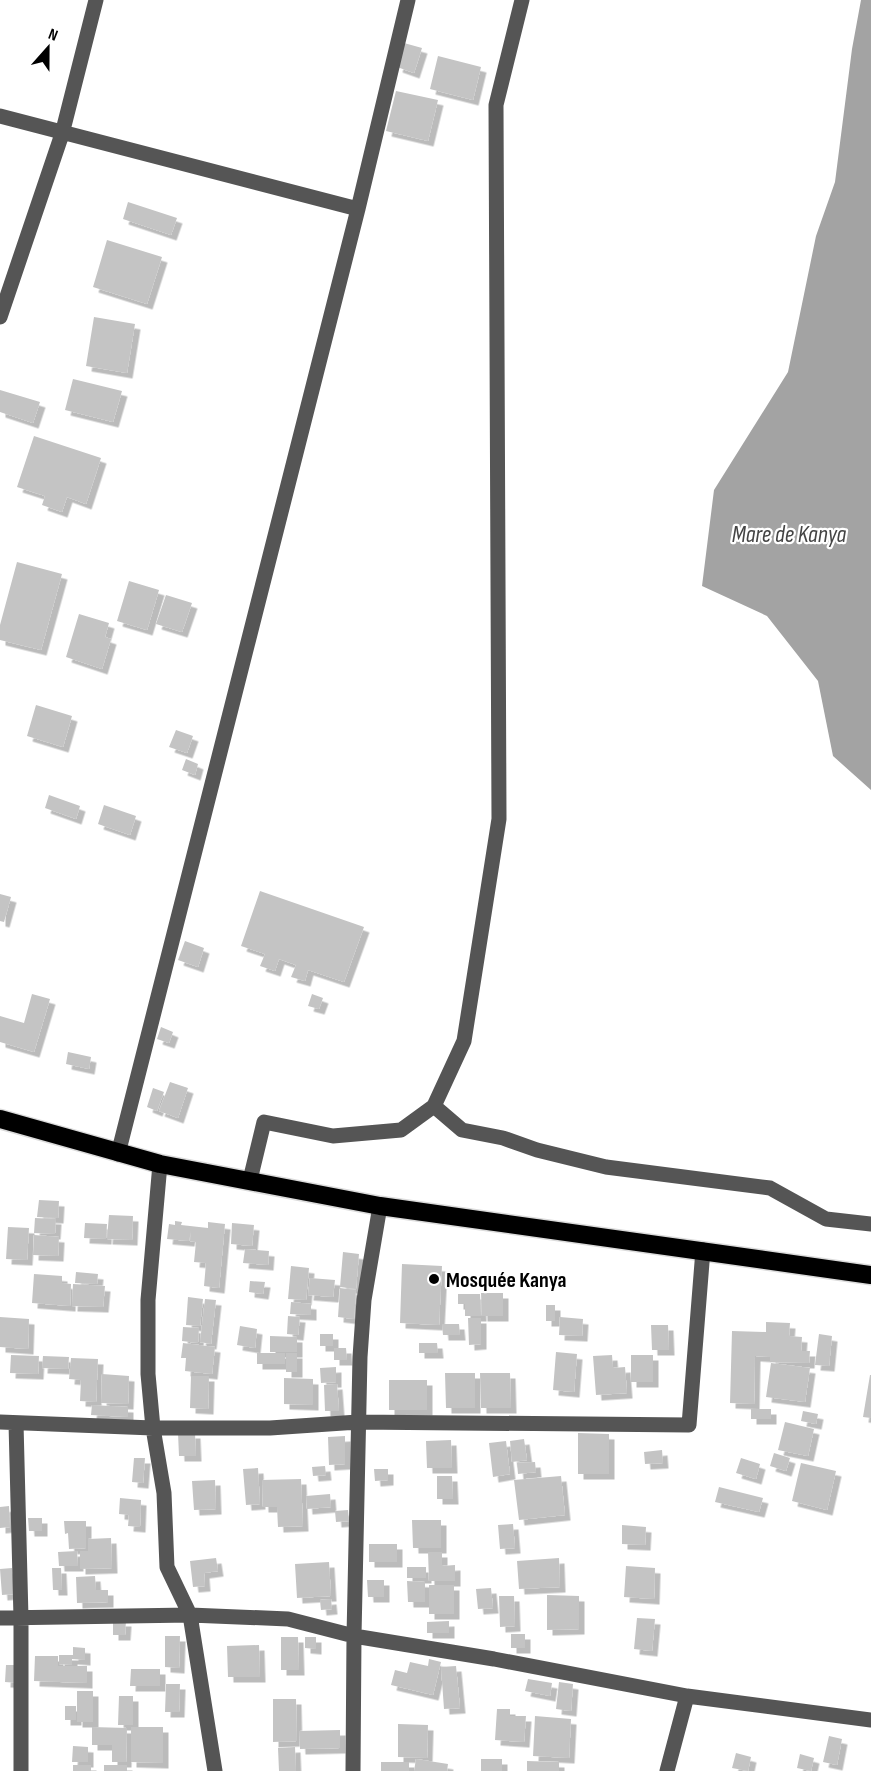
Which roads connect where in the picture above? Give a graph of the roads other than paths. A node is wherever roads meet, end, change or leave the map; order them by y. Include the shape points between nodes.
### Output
1 (96, 0) edge
2 (408, 0) edge
3 (522, 0) edge
4 (0, 116) edge
5 (62, 134) junction
6 (358, 209) junction
7 (0, 317) edge
8 (434, 1106) junction
9 (0, 1119) edge
10 (118, 1154) junction
11 (160, 1164) junction
12 (250, 1180) junction
13 (380, 1206) junction
14 (871, 1224) edge
15 (703, 1250) junction
16 (871, 1275) edge
17 (0, 1422) edge
18 (358, 1422) junction
19 (16, 1423) junction
20 (153, 1428) junction
21 (190, 1615) junction
22 (0, 1618) edge
23 (21, 1618) junction
24 (354, 1636) junction
25 (687, 1696) junction
26 (871, 1720) edge
27 (21, 1771) edge
28 (216, 1771) edge
29 (353, 1771) edge
30 (667, 1771) edge

1 - 5 street
2 - 6 street
3 - 8 street via 496,105 499,819 464,1041
4 - 5 street
5 - 6 street
5 - 7 street
6 - 10 street
8 - 12 street via 401,1130 333,1136 264,1122
8 - 14 street via 462,1130 606,1167 770,1188 826,1219
9 - 10 highway
10 - 11 highway
11 - 12 highway
11 - 20 street via 148,1300
12 - 13 highway
13 - 15 highway
13 - 18 street via 364,1299
15 - 16 highway
15 - 18 street via 690,1425
17 - 19 street
18 - 20 street via 270,1428
18 - 24 street
19 - 20 street
19 - 23 street
20 - 21 street via 164,1493 167,1567
21 - 23 street
21 - 24 street via 288,1619
21 - 28 street
22 - 23 street
23 - 27 street
24 - 25 street
24 - 29 street
25 - 26 street
25 - 30 street

